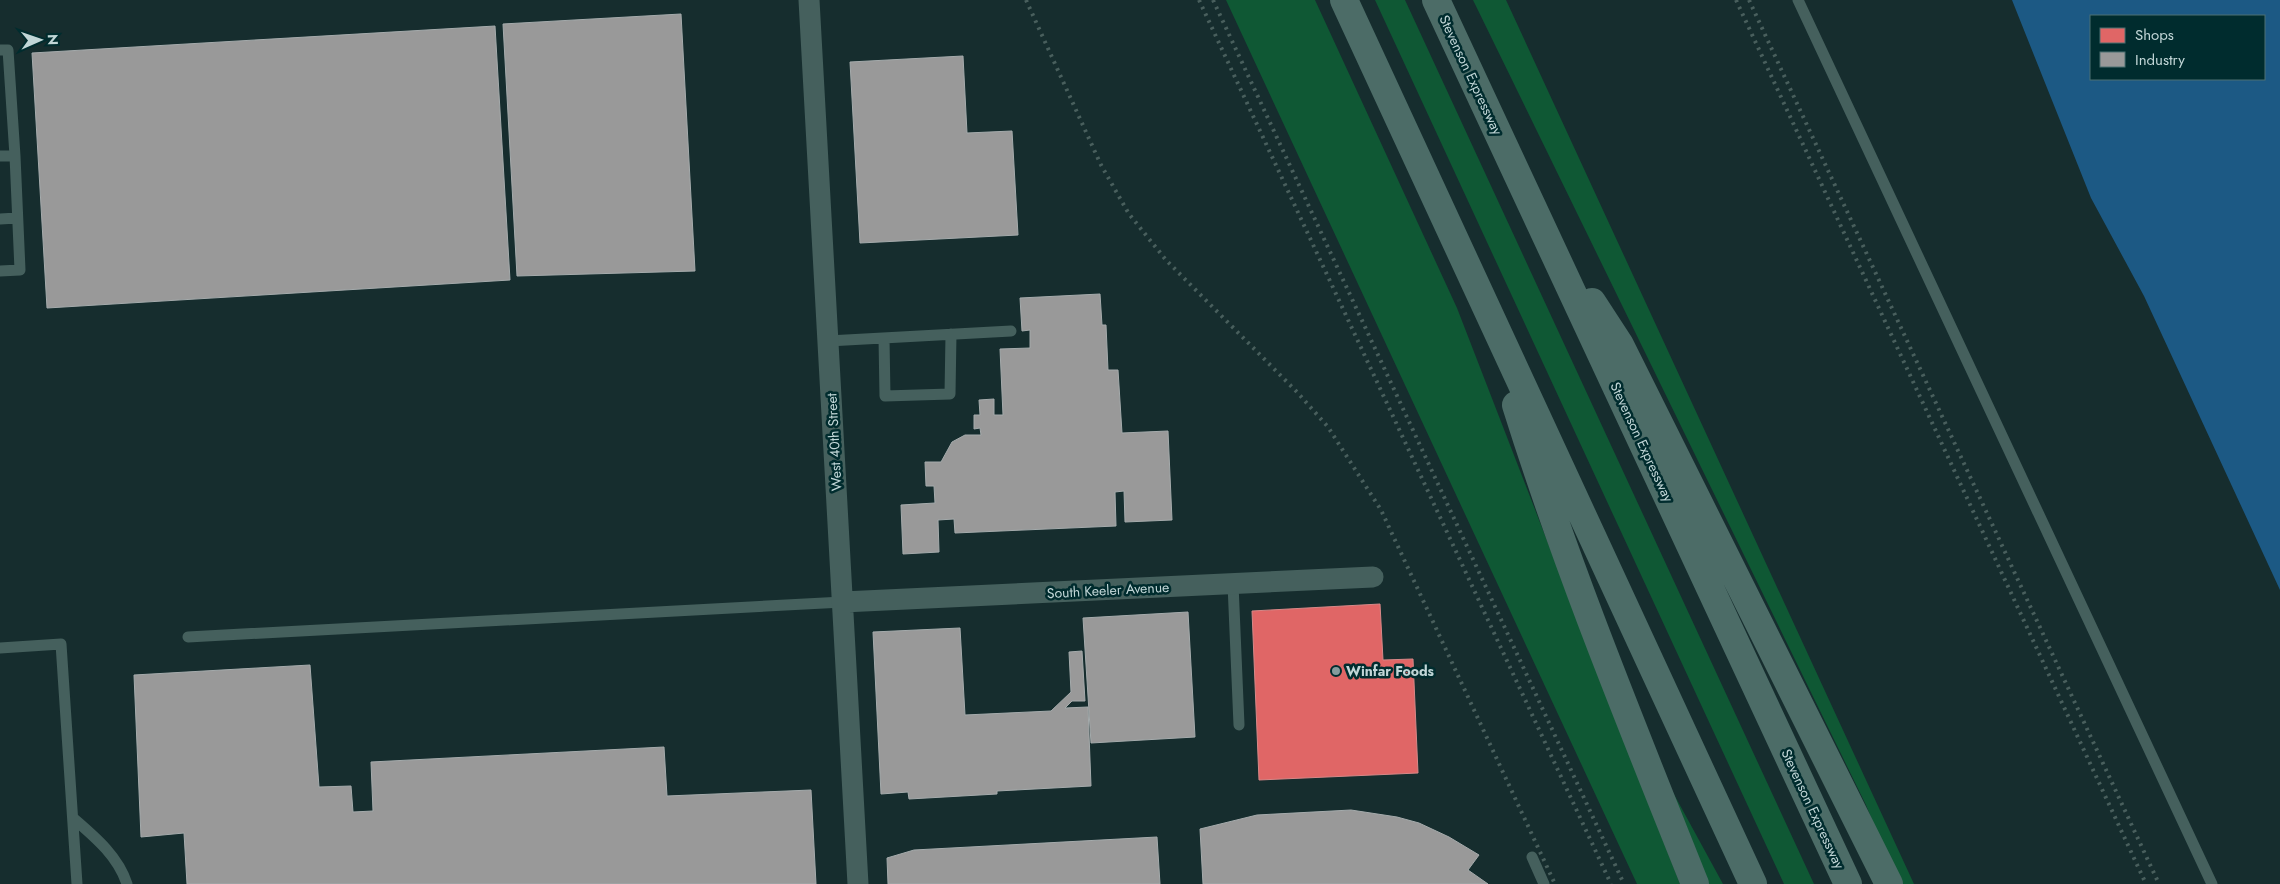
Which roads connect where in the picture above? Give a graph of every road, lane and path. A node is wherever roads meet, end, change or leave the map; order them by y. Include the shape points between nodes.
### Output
1 (809, 0) edge
2 (1344, 0) edge
3 (1436, 0) edge
4 (1798, 0) edge
5 (0, 50) edge
6 (0, 156) edge
7 (15, 156) junction
8 (1534, 210) junction
9 (17, 218) junction
10 (0, 219) edge
11 (0, 271) edge
12 (1482, 299) junction
13 (1011, 331) dead end
14 (951, 334) junction
15 (884, 338) junction
16 (828, 341) junction
17 (1373, 577) dead end
18 (1233, 584) junction
19 (843, 602) junction
20 (188, 637) dead end
21 (0, 648) edge
22 (1239, 726) dead end
23 (73, 818) junction
24 (1532, 857) dead end
25 (77, 884) edge
26 (127, 884) edge
27 (858, 884) edge
28 (1544, 884) edge
29 (1695, 884) edge
30 (1753, 884) edge
31 (1848, 884) edge
32 (1889, 884) edge
33 (2212, 884) edge

1 - 16 street, West 40th Street
2 - 12 highway
3 - 8 highway, Stevenson Expressway
4 - 33 lane
5 - 7 lane via 8,50
6 - 7 lane
7 - 9 lane
8 - 31 highway, Stevenson Expressway
8 - 32 highway via 1620,345
9 - 10 lane
9 - 11 lane via 20,270
12 - 29 highway via 1533,460 1616,687
12 - 30 highway
13 - 14 lane
14 - 15 lane
14 - 15 lane via 950,394 886,396
15 - 16 lane
16 - 19 street, West 40th Street
17 - 18 street, South Keeler Avenue
18 - 19 street, South Keeler Avenue
18 - 22 lane
19 - 20 lane
19 - 27 street, West 40th Street
21 - 23 lane via 61,644
23 - 25 lane
23 - 26 lane via 122,868
24 - 28 lane

